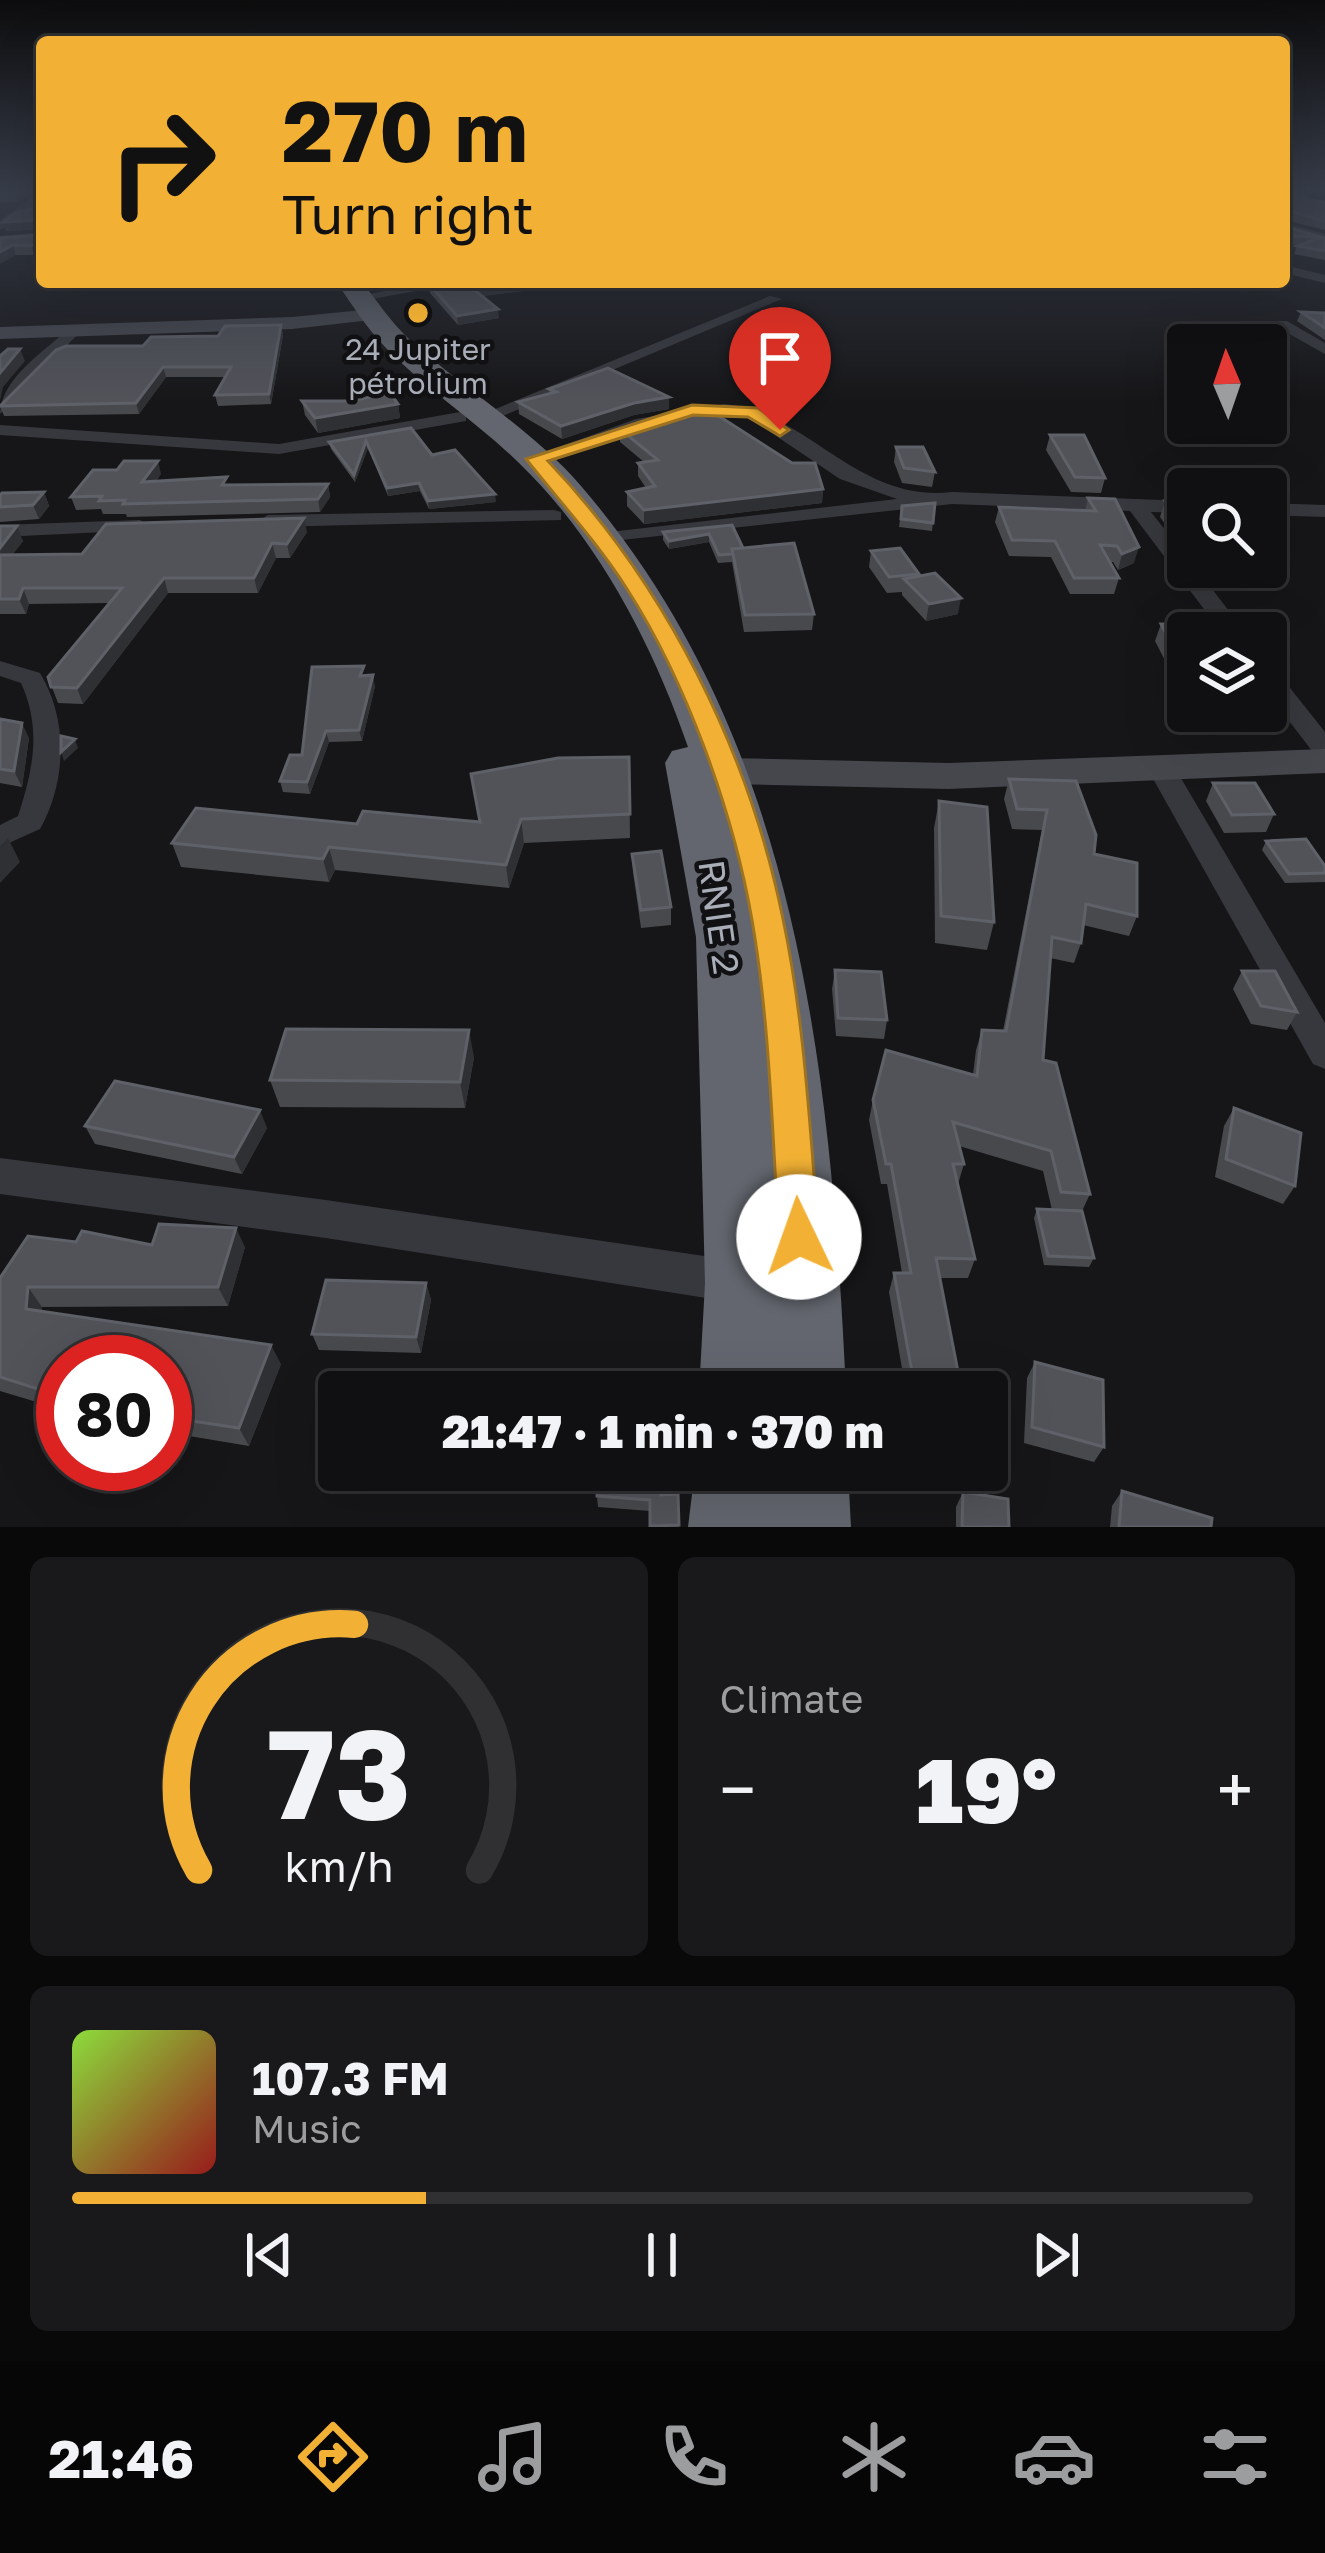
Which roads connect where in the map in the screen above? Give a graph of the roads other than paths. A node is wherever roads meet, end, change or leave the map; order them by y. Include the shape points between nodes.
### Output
1 (1290, 270) edge
2 (1325, 278) edge
3 (421, 288) edge
4 (354, 299) edge
5 (775, 299) dead end
6 (1282, 323) dead end
7 (73, 332) junction
8 (0, 333) edge
9 (1325, 349) edge
10 (0, 382) edge
11 (21, 382) junction
12 (0, 409) edge
13 (472, 417) junction
14 (0, 430) edge
15 (536, 459) junction
16 (921, 500) junction
17 (1136, 505) junction
18 (1167, 506) edge
19 (1287, 510) edge
20 (1325, 511) edge
21 (554, 516) junction
22 (255, 521) edge
23 (161, 525) edge
24 (0, 531) edge
25 (601, 539) junction
26 (1218, 612) edge
27 (0, 668) edge
28 (1287, 701) edge
29 (1325, 750) edge
30 (1325, 761) edge
31 (1161, 768) junction
32 (725, 771) junction
33 (0, 837) edge
34 (1325, 1054) edge
35 (0, 1176) edge
36 (744, 1282) junction
37 (742, 1371) edge
38 (803, 1371) edge
39 (737, 1491) edge
40 (804, 1491) edge
41 (734, 1527) edge
42 (805, 1527) edge

1 - 2 street
3 - 4 street
4 - 7 street
4 - 13 highway, RNIE 2 / RNIE 2 via 388,358
5 - 13 street
6 - 9 street
7 - 8 street
7 - 11 street
10 - 11 street
11 - 12 street
13 - 14 street via 279,449
13 - 15 highway, RNIE 2 / RNIE 2
13 - 21 highway, RNIE 2 / RNIE 2
15 - 16 street via 692,410 733,409 752,412 848,475
15 - 25 highway, RNIE 2 / RNIE 2
16 - 17 street
16 - 25 street
17 - 18 street
17 - 26 street
19 - 20 street
21 - 22 street
21 - 36 highway, RNIE 2 / RNIE 2 via 634,638 695,774 726,937
23 - 24 street
25 - 32 highway, RNIE 2 / RNIE 2 via 681,665
27 - 33 street via 31,678 47,706 50,738 30,822
28 - 29 street
30 - 31 street
31 - 32 street via 950,776
31 - 34 street
32 - 38 highway, RNIE 2 / RNIE 2 via 776,977
35 - 36 street
36 - 37 highway, RNIE 2 / RNIE 2
39 - 41 highway
40 - 42 highway

